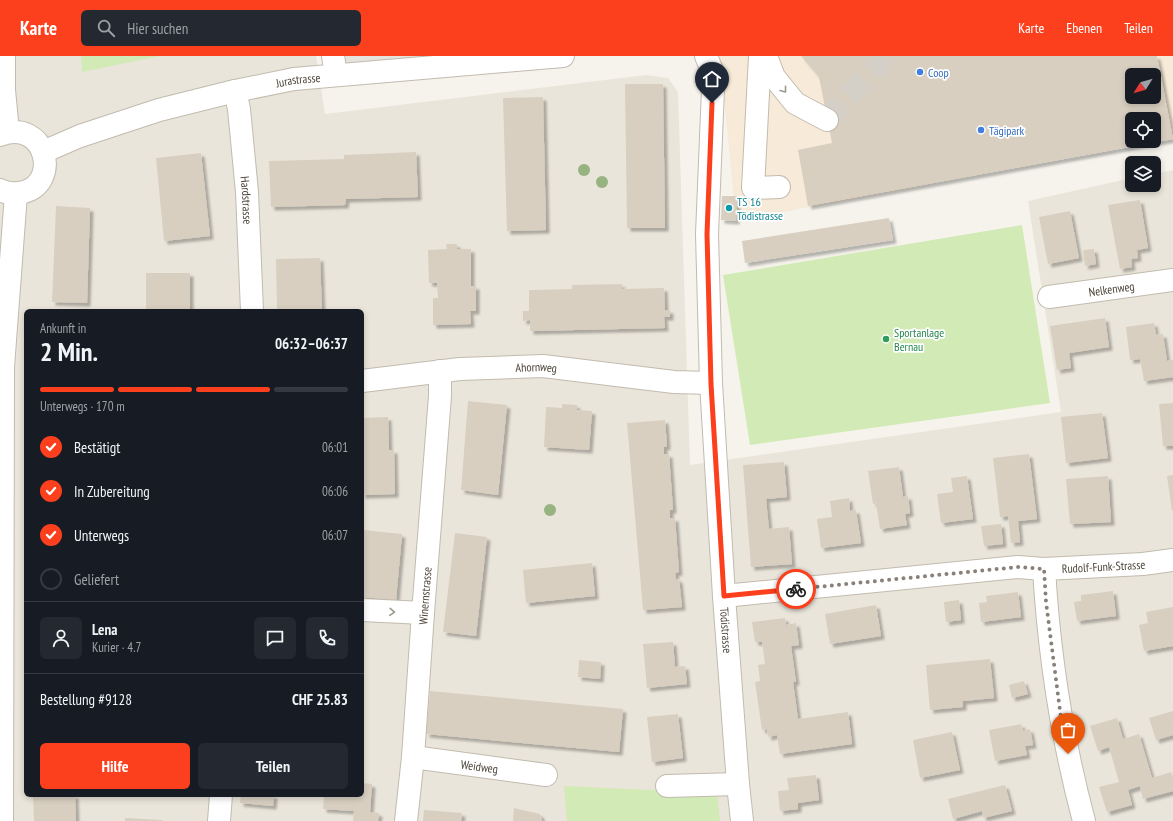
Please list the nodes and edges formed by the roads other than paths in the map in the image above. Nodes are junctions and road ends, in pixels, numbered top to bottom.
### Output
1 (4, 56) edge
2 (563, 56) edge
3 (706, 56) edge
4 (760, 56) edge
5 (766, 56) edge
6 (334, 66) edge
7 (235, 90) junction
8 (827, 120) dead end
9 (4, 134) edge
10 (44, 152) junction
11 (780, 187) dead end
12 (8, 192) edge
13 (1173, 280) edge
14 (1049, 297) dead end
15 (252, 309) edge
16 (440, 370) junction
17 (364, 381) edge
18 (711, 384) junction
19 (1173, 560) edge
20 (1044, 569) junction
21 (724, 596) junction
22 (364, 610) edge
23 (423, 613) junction
24 (413, 757) junction
25 (546, 775) dead end
26 (738, 784) junction
27 (667, 786) dead end
28 (221, 797) edge
29 (2, 821) edge
30 (219, 821) edge
31 (406, 821) edge
32 (742, 821) edge
33 (1084, 821) edge

1 - 9 street
2 - 6 street, Jurastrasse
3 - 18 street, Tödistrasse
4 - 11 street
5 -> 8 street
6 - 7 street, Jurastrasse
7 - 10 street, Jurastrasse
7 - 15 street, Hardstrasse
9 - 10 street
10 - 12 street
12 - 29 street
13 - 14 street, Nelkenweg
16 - 17 street, Ahornweg
16 - 18 street, Ahornweg
16 - 23 street, Winernstrasse
18 - 21 street, Tödistrasse
19 - 20 street, Rudolf-Funk-Strasse
20 - 21 street, Rudolf-Funk-Strasse
20 - 33 street
21 - 26 street, Tödistrasse
22 -> 23 street
23 - 24 street, Winernstrasse
24 - 25 street, Weidweg
24 - 31 street, Winernstrasse
26 - 27 street
26 - 32 street, Tödistrasse
28 - 30 street

